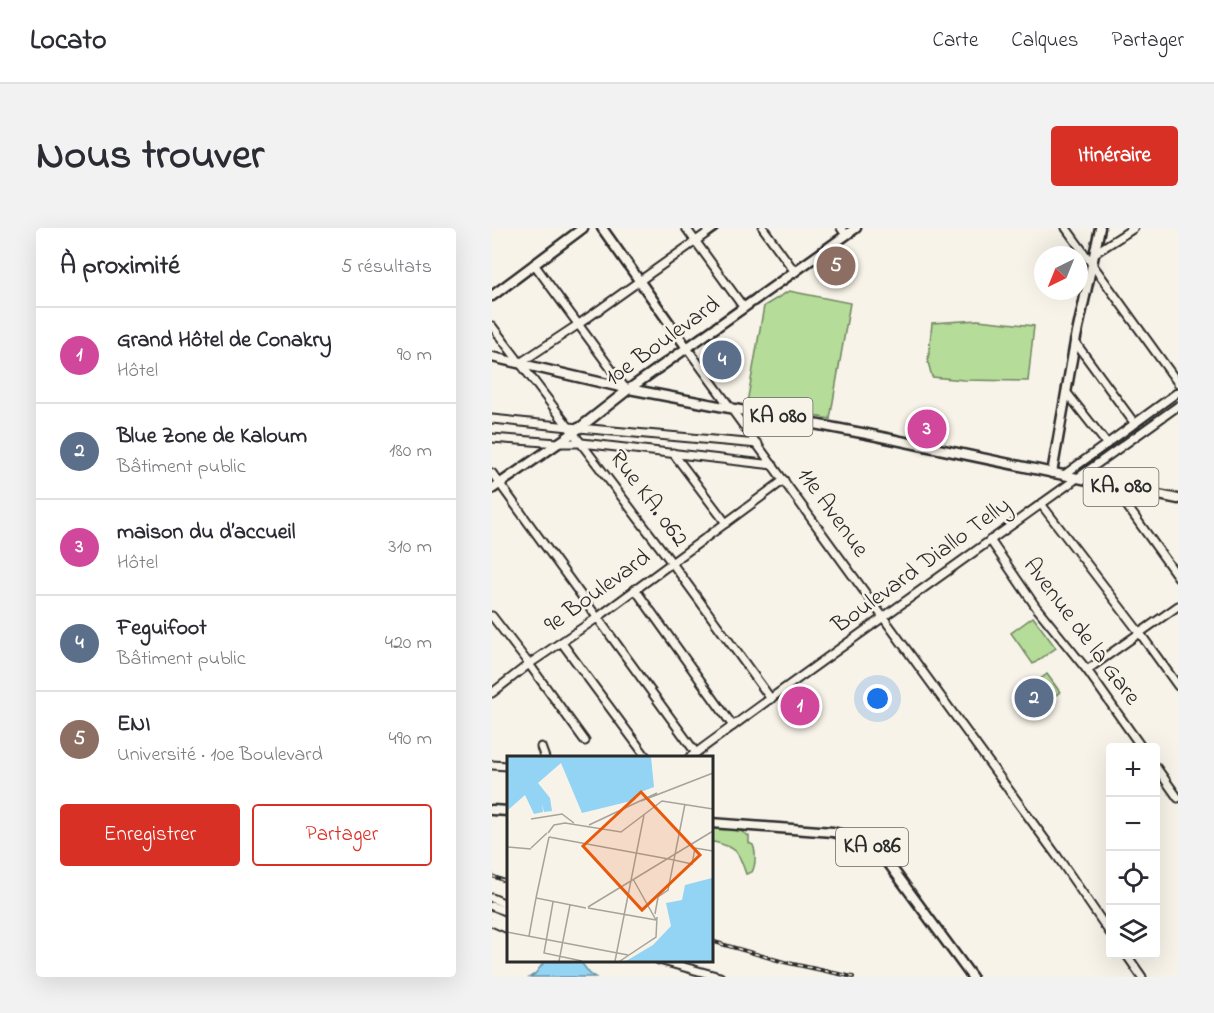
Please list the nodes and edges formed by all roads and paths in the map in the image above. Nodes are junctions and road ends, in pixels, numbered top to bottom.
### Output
1 (583, 228) edge
2 (602, 228) edge
3 (686, 228) edge
4 (714, 228) edge
5 (764, 228) edge
6 (856, 228) edge
7 (1066, 228) edge
8 (1100, 228) edge
9 (1134, 228) edge
10 (844, 232) edge
11 (695, 241) junction
12 (1095, 254) junction
13 (534, 264) junction
14 (1092, 264) junction
15 (795, 272) junction
16 (640, 281) junction
17 (492, 296) edge
18 (744, 308) junction
19 (579, 324) junction
20 (492, 326) edge
21 (1076, 342) junction
22 (687, 348) junction
23 (492, 357) edge
24 (520, 363) junction
25 (1178, 383) edge
26 (627, 389) junction
27 (1178, 392) edge
28 (1067, 393) junction
29 (1178, 406) edge
30 (732, 408) junction
31 (492, 419) edge
32 (1135, 424) junction
33 (574, 429) junction
34 (492, 438) edge
35 (558, 443) junction
36 (582, 443) junction
37 (758, 444) junction
38 (1107, 444) junction
39 (672, 453) junction
40 (773, 465) junction
41 (1052, 472) junction
42 (492, 473) edge
43 (1064, 475) junction
44 (1077, 478) junction
45 (784, 480) junction
46 (1112, 485) junction
47 (496, 486) edge
48 (1178, 499) edge
49 (1041, 504) junction
50 (726, 523) junction
51 (990, 540) junction
52 (672, 563) junction
53 (1178, 578) edge
54 (634, 590) junction
55 (1178, 606) edge
56 (492, 616) edge
57 (884, 617) junction
58 (597, 618) junction
59 (1139, 632) junction
60 (562, 643) junction
61 (529, 664) junction
62 (1087, 670) junction
63 (1178, 686) edge
64 (492, 693) edge
65 (771, 699) junction
66 (733, 726) junction
67 (585, 741) dead end
68 (1139, 743) edge
69 (541, 747) dead end
70 (696, 753) junction
71 (544, 756) edge
72 (646, 756) edge
73 (692, 756) edge
74 (492, 765) edge
75 (507, 766) edge
76 (1160, 774) edge
77 (1178, 798) edge
78 (492, 810) edge
79 (507, 811) edge
80 (712, 823) edge
81 (492, 898) edge
82 (507, 905) edge
83 (492, 906) edge
84 (507, 912) edge
85 (492, 915) edge
86 (492, 922) edge
87 (507, 922) edge
88 (1106, 927) edge
89 (507, 929) edge
90 (1129, 959) edge
91 (666, 962) edge
92 (720, 977) edge
93 (972, 977) edge
94 (1142, 977) edge

1 - 13 main road
2 - 16 main road, 11e Avenue
3 - 11 street
4 - 11 street
5 - 15 street
6 - 10 main road, 10e Boulevard
7 - 14 street
8 - 12 main road
9 - 12 street
10 - 15 main road, 10e Boulevard
11 - 16 street
11 - 18 street
12 - 14 main road
13 - 17 main road
13 - 19 street
14 - 21 main road
14 - 25 street
15 - 18 main road, 10e Boulevard
16 - 19 street
16 - 22 main road, 11e Avenue
18 - 22 main road, 10e Boulevard
19 - 24 street
19 - 26 street
20 - 24 street, Rue KA. 062
21 - 28 main road
21 - 32 street
22 - 26 main road, 10e Boulevard
22 - 30 street, 11e Avenue
23 - 24 main road, KA 080
24 - 26 main road, KA 080
24 - 33 street, Rue KA. 062
26 - 30 main road, KA 080
26 - 33 main road, 10e Boulevard
27 - 32 street
28 - 38 street
28 - 41 main road
29 - 44 street, Boulevard Diallo Telly
30 - 37 street, 11e Avenue
30 - 41 main road, KA 080
31 - 33 street
32 - 38 street
33 - 35 main road, 10e Boulevard
33 - 36 street, Rue KA. 062
33 - 37 street
34 - 35 street
35 - 36 street
35 - 47 main road, 10e Boulevard
36 - 39 street
36 - 52 street, Rue KA. 062
37 - 40 street, 11e Avenue
38 - 43 street
39 - 40 street
39 - 50 street
40 - 45 street, 11e Avenue
41 - 43 main road, KA 080
42 - 47 street
43 - 44 main road, KA. 080
44 - 46 main road, KA. 080
44 - 49 street, Boulevard Diallo Telly
45 - 50 street, 9e Boulevard
45 - 57 street, 11e Avenue
46 - 48 main road, KA. 080
46 - 53 street
47 - 58 street
49 - 51 street, Boulevard Diallo Telly
49 - 59 street
50 - 52 street, 9e Boulevard
51 - 57 street, Boulevard Diallo Telly
51 - 62 street, Avenue de la Gare
52 - 54 street, 9e Boulevard
52 - 65 street, Rue KA. 062
54 - 58 street, 9e Boulevard
54 - 66 street
55 - 59 street
56 - 61 street
57 - 65 street, Boulevard Diallo Telly
57 - 88 street, 11e Avenue
58 - 60 street, 9e Boulevard
58 - 70 street
59 - 62 street
59 - 63 street
60 - 61 street, 9e Boulevard
60 - 72 street
61 - 64 street, 9e Boulevard
61 - 67 street
62 - 68 street, Avenue de la Gare
65 - 66 street, Boulevard Diallo Telly
66 - 70 street, Boulevard Diallo Telly
69 - 71 street
70 - 73 street, Boulevard Diallo Telly
74 - 75 street
76 - 77 street
78 - 79 main road
80 - 93 main road, KA 086
81 - 82 street
83 - 84 street
85 - 87 street
86 - 89 street
90 - 94 street
91 - 92 street

